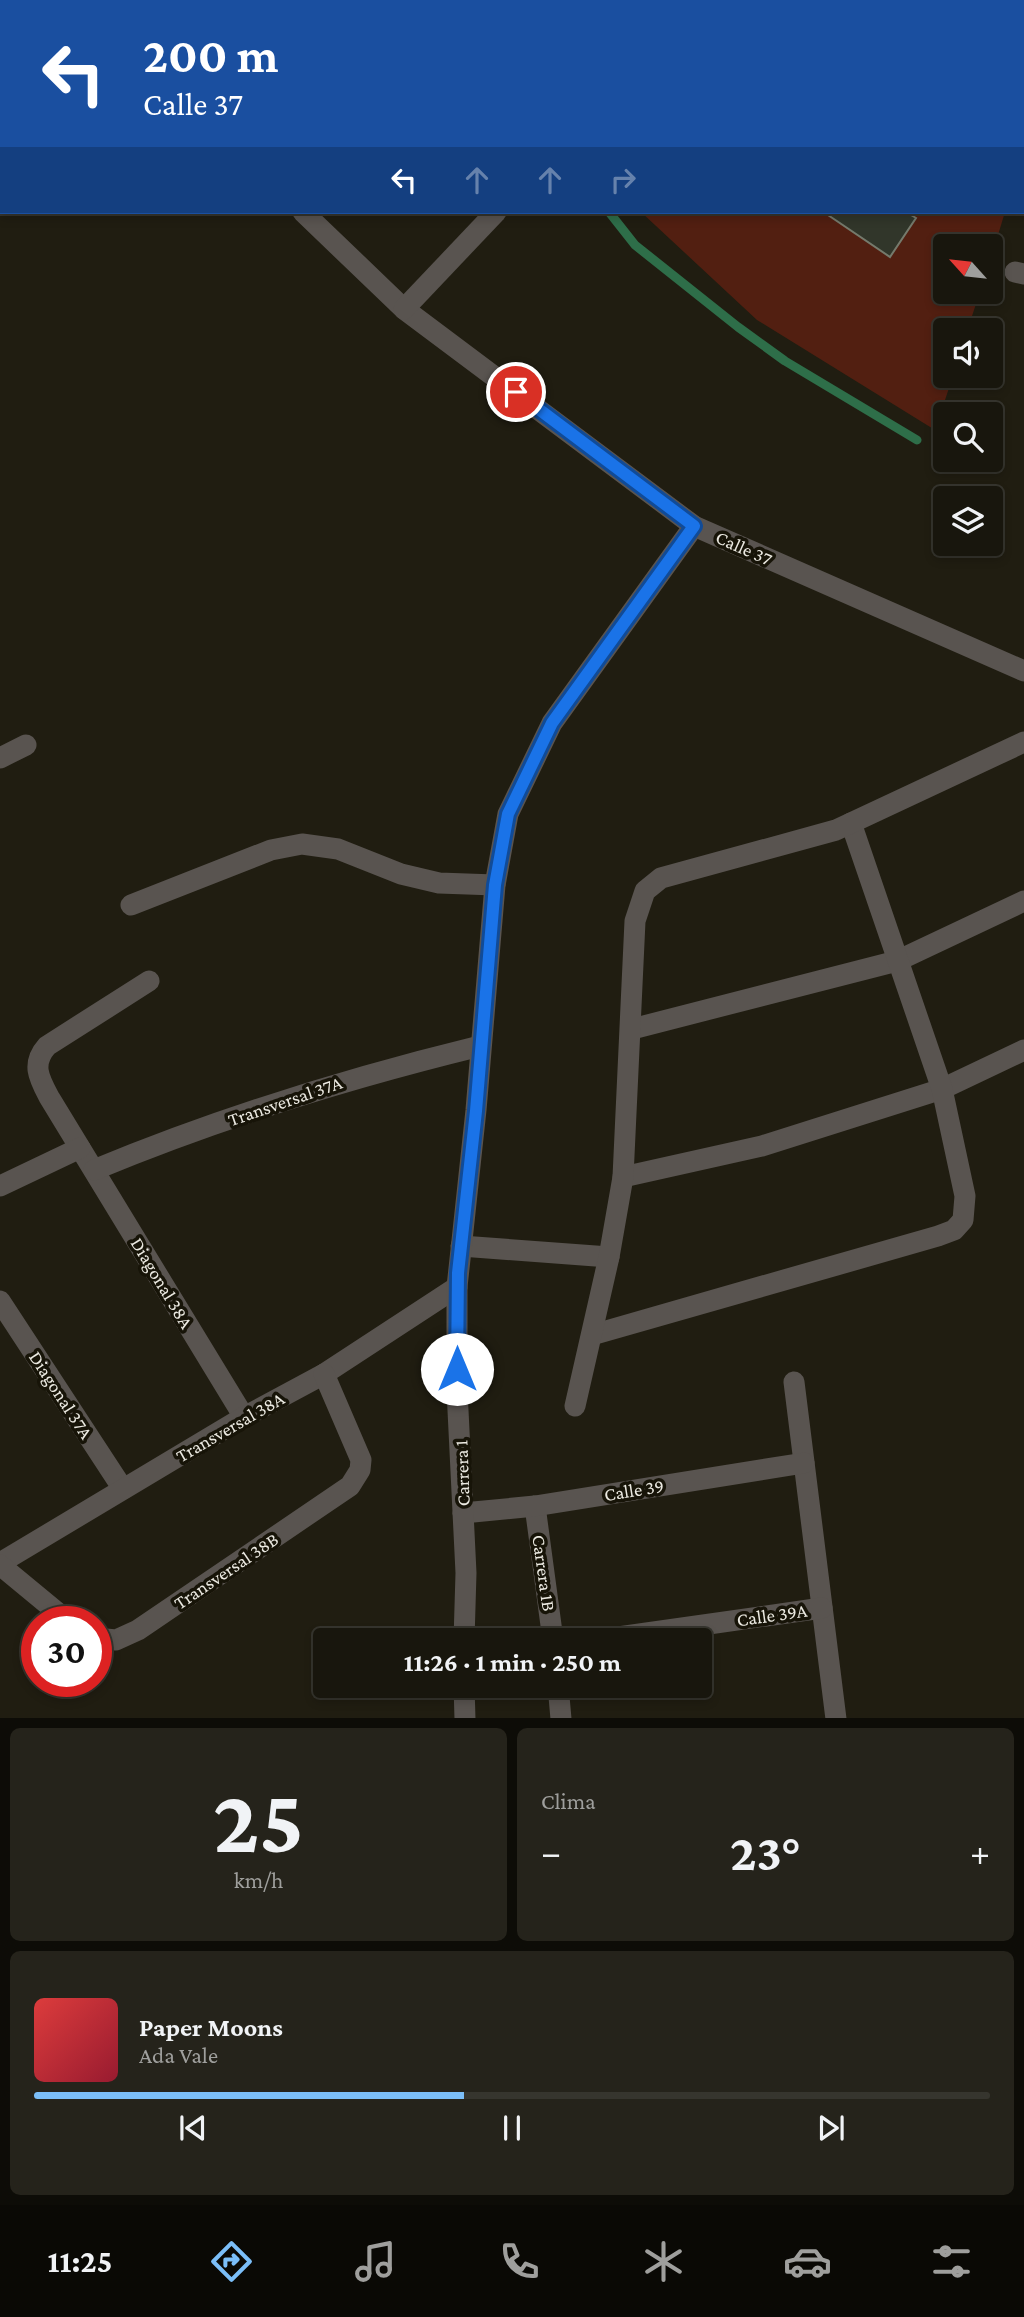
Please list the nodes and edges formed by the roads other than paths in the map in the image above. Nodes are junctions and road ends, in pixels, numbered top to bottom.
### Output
1 (494, 214) edge
2 (312, 215) edge
3 (404, 309) junction
4 (694, 526) junction
5 (1024, 670) edge
6 (1024, 742) edge
7 (26, 745) dead end
8 (0, 758) edge
9 (851, 823) junction
10 (495, 885) junction
11 (1024, 901) edge
12 (131, 905) dead end
13 (897, 961) junction
14 (149, 981) dead end
15 (632, 1029) junction
16 (480, 1046) junction
17 (1024, 1050) edge
18 (942, 1089) junction
19 (80, 1148) junction
20 (94, 1170) junction
21 (623, 1177) junction
22 (0, 1186) edge
23 (461, 1246) junction
24 (609, 1257) junction
25 (457, 1287) junction
26 (0, 1301) edge
27 (592, 1335) junction
28 (324, 1374) junction
29 (794, 1382) dead end
30 (575, 1406) dead end
31 (244, 1417) junction
32 (804, 1462) junction
33 (122, 1489) junction
34 (535, 1506) junction
35 (463, 1513) junction
36 (0, 1564) edge
37 (50, 1606) edge
38 (822, 1608) junction
39 (464, 1628) edge
40 (551, 1628) edge
41 (681, 1628) edge
42 (112, 1640) edge
43 (464, 1698) edge
44 (559, 1698) edge
45 (465, 1718) edge
46 (561, 1718) edge
47 (836, 1718) edge

1 - 3 street
2 - 3 street, Calle 37
3 - 4 street, Calle 37
4 - 5 street, Calle 37
4 - 10 street, Carrera 1
6 - 9 street
7 - 8 street
9 - 13 street
9 - 15 street
10 - 12 street
10 - 16 street, Carrera 1
11 - 13 street
13 - 15 street
13 - 18 street
14 - 19 street, Diagonal 38A
15 - 21 street
16 - 20 street, Transversal 37A
16 - 23 street, Carrera 1
17 - 18 street
18 - 21 street
18 - 27 street
19 - 20 street, Diagonal 38A
19 - 22 street
20 - 31 street, Diagonal 38A
21 - 24 street
23 - 24 street
23 - 25 street, Carrera 1
24 - 27 street
25 - 28 street, Transversal 38A
25 - 35 street, Carrera 1
26 - 33 street, Diagonal 37A
27 - 30 street
28 - 31 street, Transversal 38A
28 - 42 street, Transversal 38B
29 - 32 street
31 - 33 street, Transversal 38A
32 - 34 street, Calle 39
32 - 38 street
33 - 36 street, Transversal 38A
34 - 35 street, Calle 39
34 - 40 street, Carrera 1B
35 - 39 street, Carrera 1
36 - 37 street
38 - 41 street, Calle 39A
38 - 47 street
43 - 45 street
44 - 46 street

